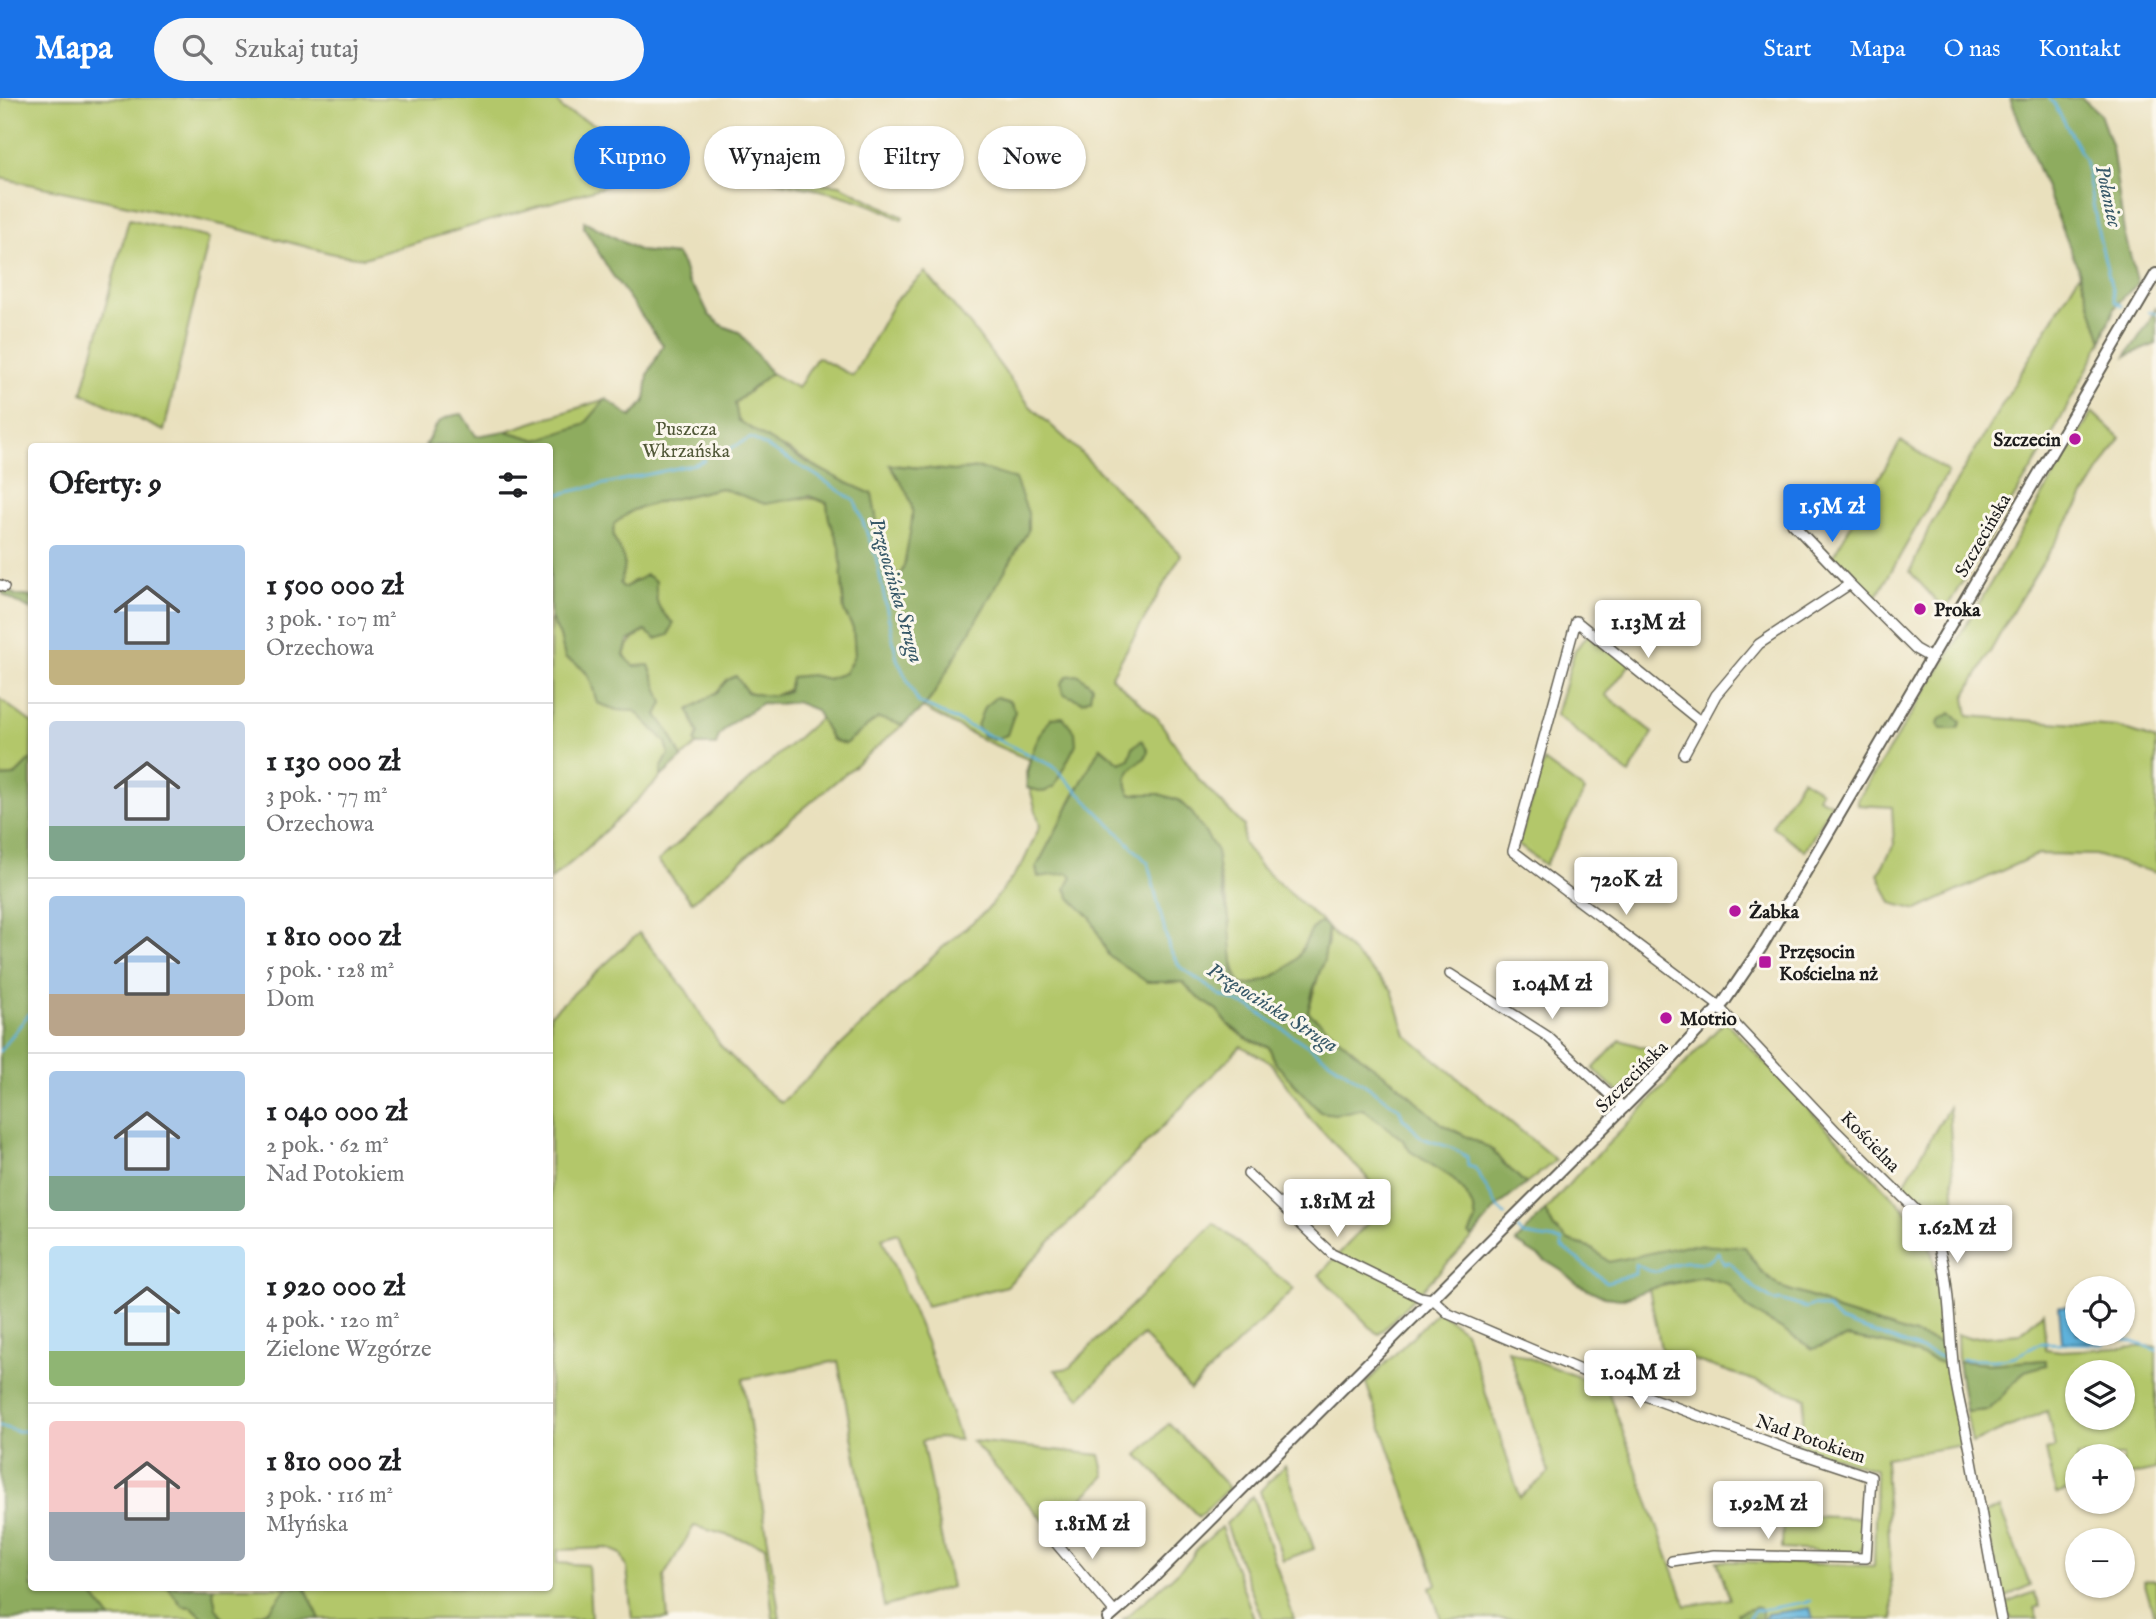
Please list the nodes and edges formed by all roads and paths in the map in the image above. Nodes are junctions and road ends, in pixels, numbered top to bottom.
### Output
1 (2156, 274) edge
2 (1792, 523) dead end
3 (1850, 584) junction
4 (1931, 657) junction
5 (1701, 722) junction
6 (1684, 754) dead end
7 (1450, 974) dead end
8 (1719, 1007) junction
9 (1624, 1108) junction
10 (1248, 1174) dead end
11 (1433, 1299) junction
12 (1044, 1529) dead end
13 (1672, 1561) dead end
14 (1112, 1616) edge
15 (2001, 1619) edge

1 - 4 street, Szczecińska
2 - 3 street
3 - 4 street
3 - 5 street
4 - 8 street, Szczecińska
5 - 6 street
5 - 8 street, Kościelna
7 - 9 street
8 - 9 street, Szczecińska
8 - 15 street, Kościelna
9 - 11 street, Szczecińska
10 - 11 street, Nad Potokiem
11 - 13 street, Nad Potokiem
11 - 14 street, Szczecińska
12 - 14 street

